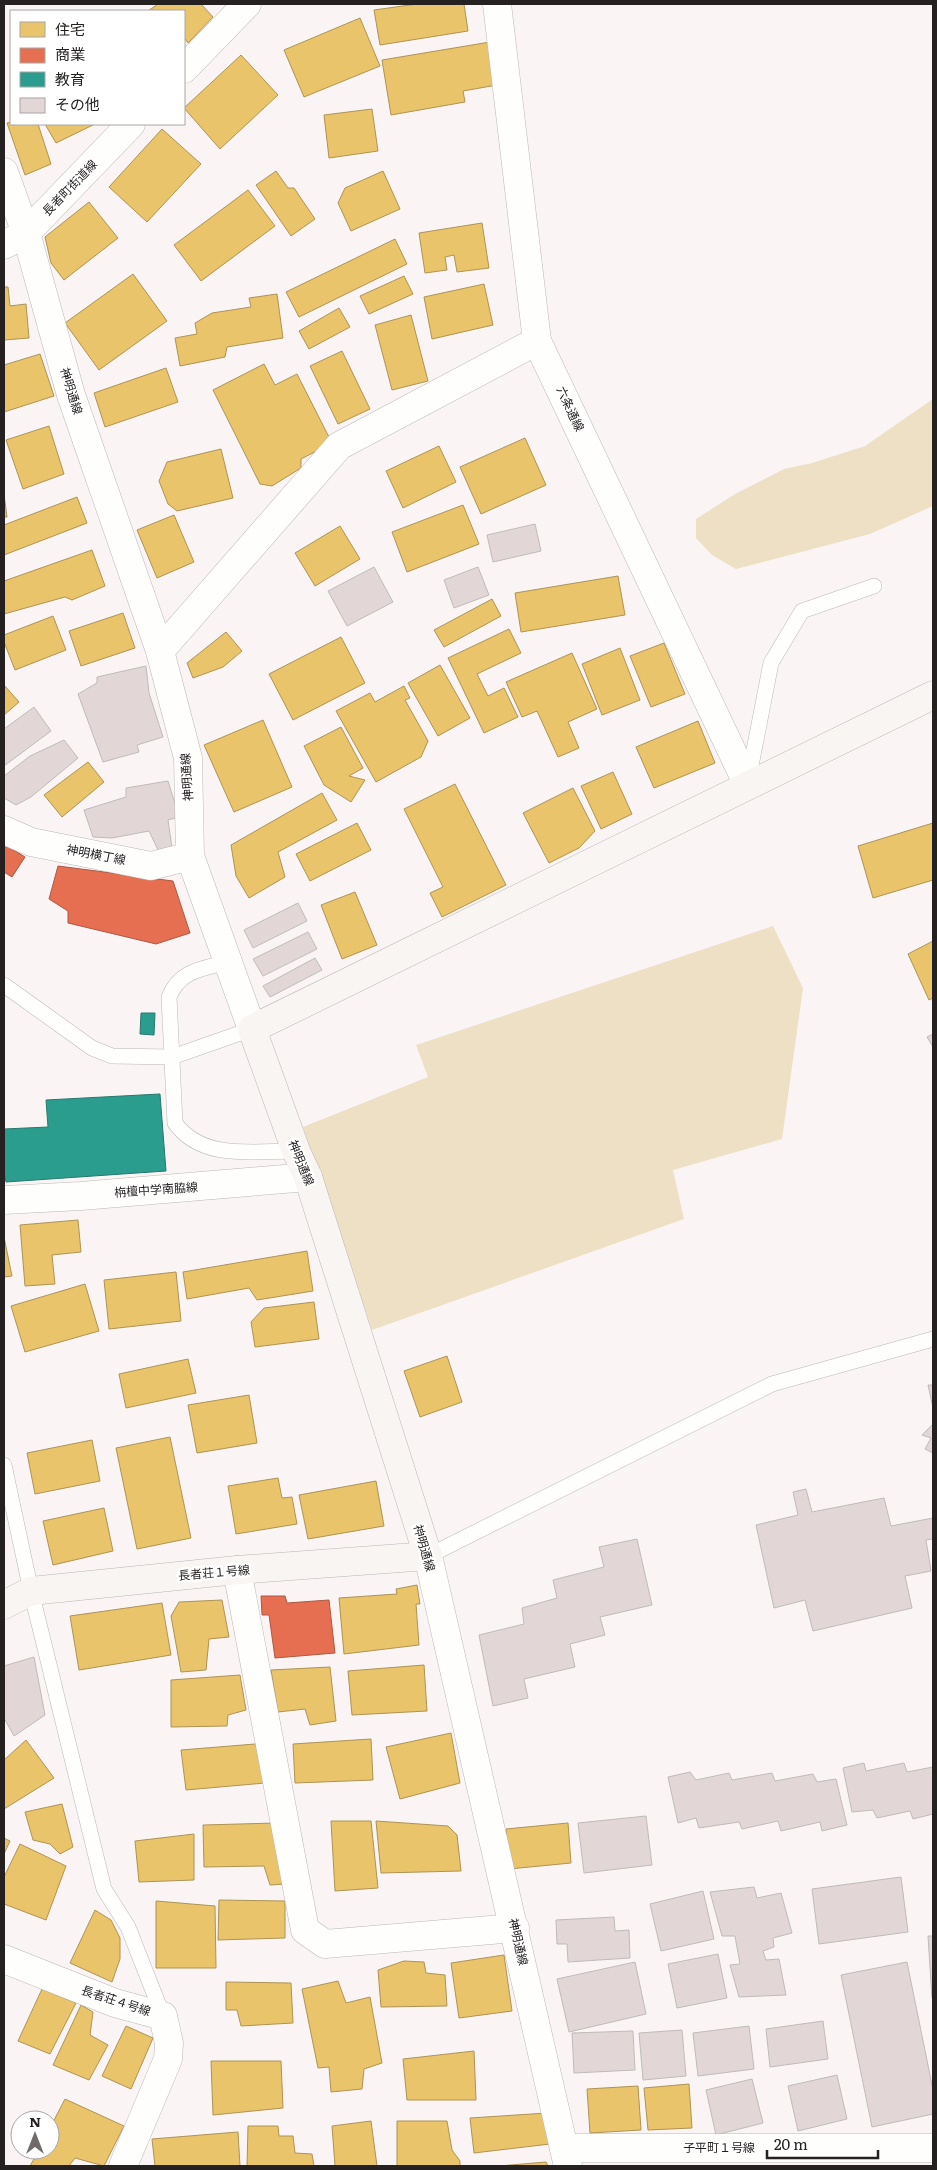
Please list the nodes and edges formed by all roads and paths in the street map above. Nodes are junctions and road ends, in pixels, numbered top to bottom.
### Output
1 (247, 4) edge
2 (497, 4) edge
3 (185, 68) edge
4 (130, 125) edge
5 (4, 172) edge
6 (15, 239) edge
7 (537, 341) junction
8 (874, 586) dead end
9 (160, 651) junction
10 (933, 695) edge
11 (748, 785) junction
12 (4, 830) edge
13 (190, 856) junction
14 (227, 962) junction
15 (4, 985) edge
16 (252, 1029) junction
17 (172, 1058) junction
18 (296, 1151) junction
19 (308, 1177) junction
20 (4, 1200) edge
21 (933, 1339) edge
22 (4, 1465) edge
23 (428, 1556) junction
24 (237, 1570) junction
25 (31, 1591) junction
26 (4, 1605) edge
27 (515, 1928) junction
28 (4, 1960) edge
29 (163, 2016) junction
30 (933, 2148) edge
31 (566, 2157) edge
32 (123, 2166) edge

1 - 3 street
2 - 7 street, 六条通線
4 - 6 street, 長者町街道線
5 - 6 street, 神明通線
6 - 9 street, 神明通線
7 - 9 street
7 - 11 street, 六条通線
8 - 11 lane
9 - 13 street, 神明通線
10 - 11 street
11 - 16 street
12 - 13 street, 神明横丁線
13 - 14 street, 神明通線
14 - 16 street, 神明通線
14 - 17 lane
15 - 17 lane
16 - 17 lane
16 - 18 street, 神明通線
17 - 18 lane
18 - 19 street, 神明通線
19 - 20 street, 栴檀中学南脇線
19 - 23 street, 神明通線
21 - 23 lane
22 - 25 lane
23 - 24 street, 長者荘１号線
23 - 27 street, 神明通線
24 - 25 street, 長者荘１号線
24 - 27 street
25 - 26 street, 長者荘１号線
25 - 29 lane
27 - 31 street, 神明通線
28 - 29 street, 長者荘４号線
29 - 32 street, 長者荘４号線
30 - 31 street, 子平町１号線

